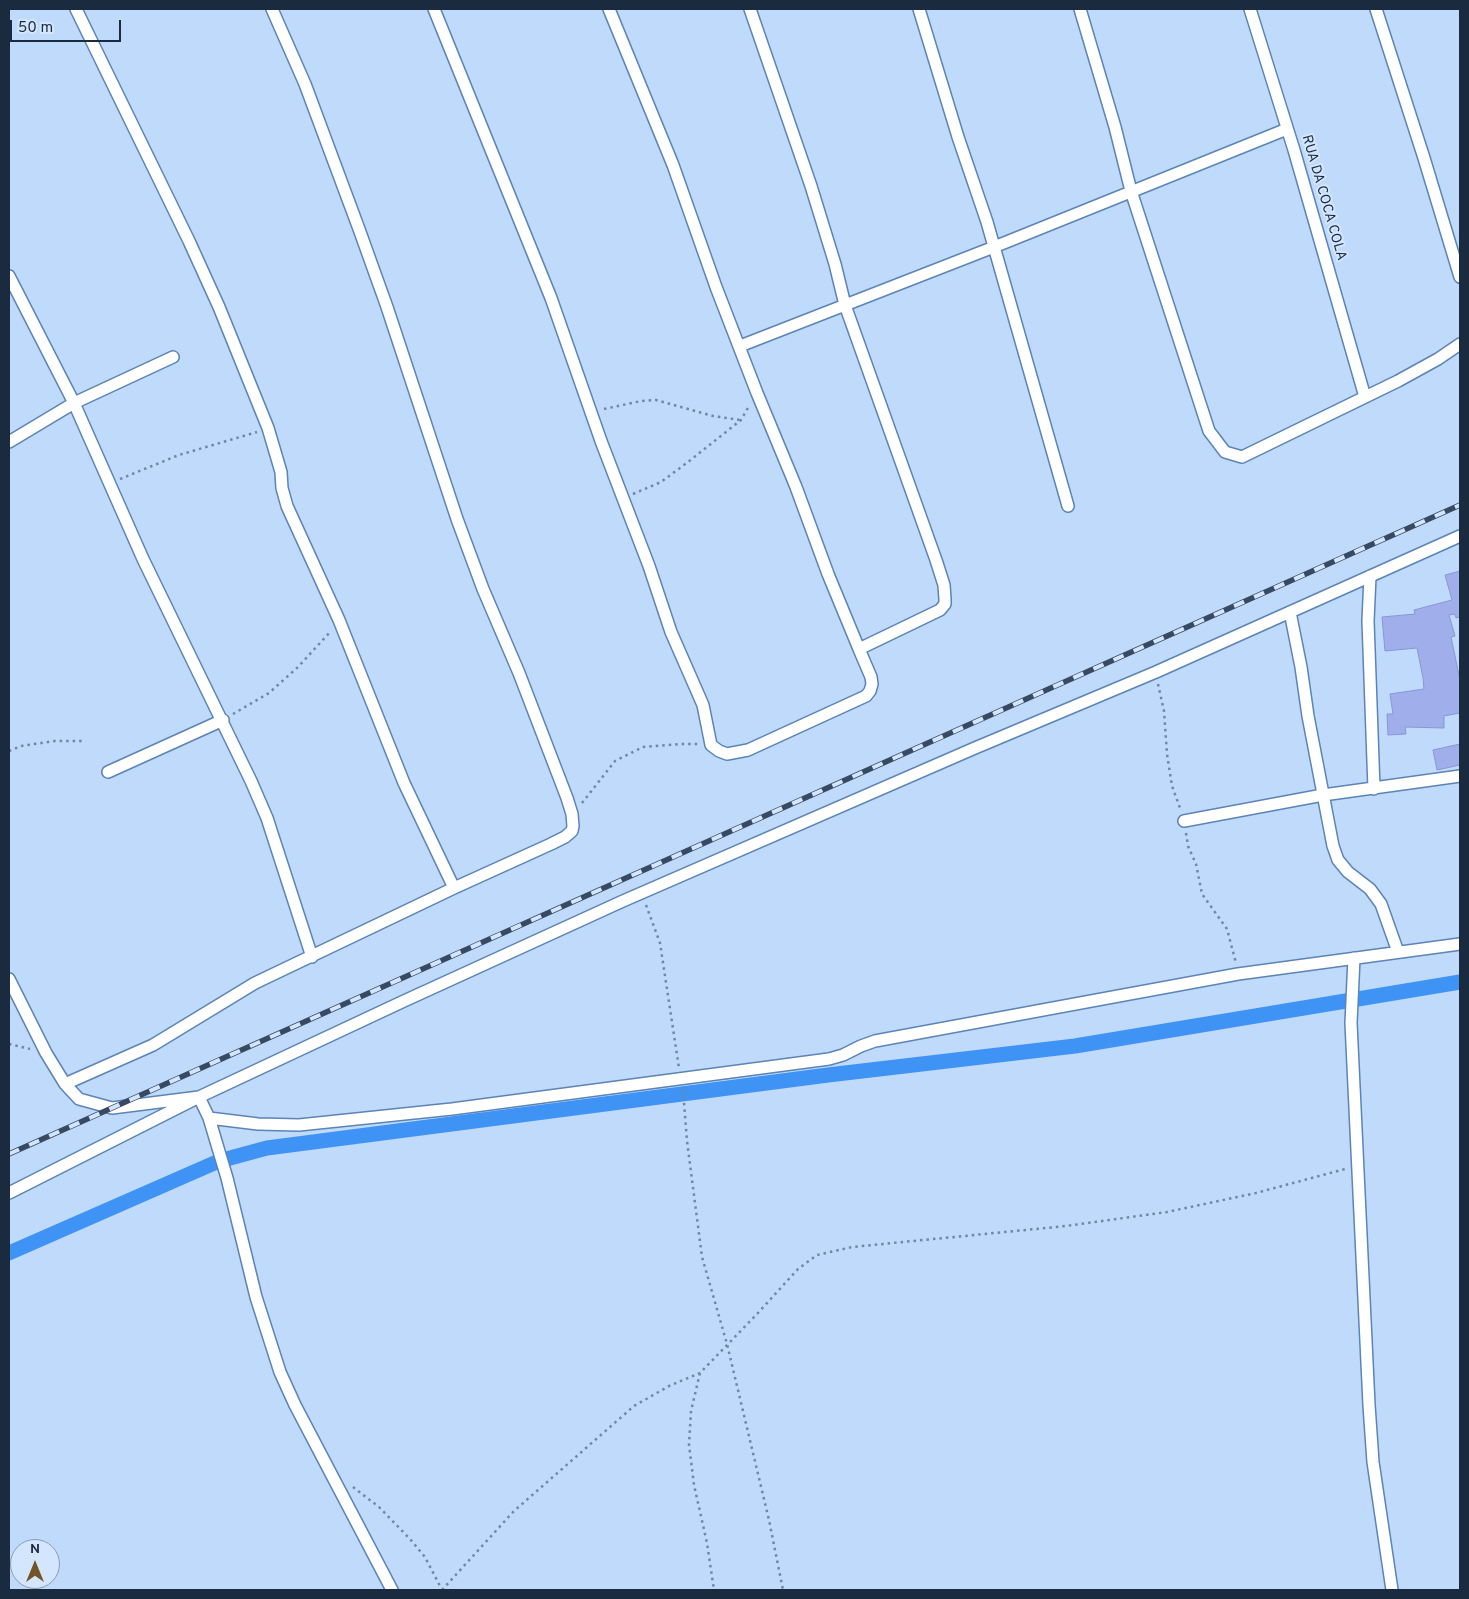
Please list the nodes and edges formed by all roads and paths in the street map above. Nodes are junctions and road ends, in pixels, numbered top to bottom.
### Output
1 (76, 9) edge
2 (272, 9) edge
3 (434, 9) edge
4 (609, 9) edge
5 (750, 9) edge
6 (919, 9) edge
7 (1080, 9) edge
8 (1250, 9) edge
9 (1376, 9) edge
10 (1287, 129) junction
11 (1131, 191) junction
12 (994, 247) junction
13 (9, 276) edge
14 (1460, 277) edge
15 (845, 305) junction
16 (1460, 344) edge
17 (740, 346) junction
18 (173, 357) dead end
19 (757, 393) junction
20 (1365, 397) junction
21 (74, 403) junction
22 (593, 417) junction
23 (741, 420) junction
24 (268, 428) junction
25 (9, 442) edge
26 (109, 483) junction
27 (623, 498) junction
28 (1068, 506) dead end
29 (1460, 536) edge
30 (1370, 576) junction
31 (1290, 612) junction
32 (339, 620) junction
33 (858, 649) junction
34 (223, 720) junction
35 (82, 741) dead end
36 (711, 745) junction
37 (9, 752) edge
38 (108, 772) dead end
39 (1460, 776) edge
40 (1374, 789) junction
41 (1323, 795) junction
42 (572, 816) junction
43 (1184, 821) dead end
44 (454, 888) junction
45 (642, 893) junction
46 (1460, 944) edge
47 (1398, 952) junction
48 (312, 956) junction
49 (1354, 958) junction
50 (9, 979) edge
51 (9, 1044) edge
52 (46, 1053) junction
53 (682, 1080) junction
54 (65, 1084) junction
55 (199, 1097) junction
56 (210, 1118) junction
57 (1356, 1166) junction
58 (9, 1193) edge
59 (727, 1344) junction
60 (700, 1373) junction
61 (350, 1484) dead end
62 (392, 1590) edge
63 (442, 1590) edge
64 (714, 1590) edge
65 (783, 1590) edge
66 (1392, 1590) edge

1 - 24 street
2 - 42 street
3 - 22 street
4 - 17 street
5 - 15 street
6 - 12 street
7 - 11 street
8 - 10 street, RUA DA COCA COLA
9 - 14 street
10 - 11 street
10 - 20 street, RUA DA COCA COLA
11 - 12 street
11 - 20 street
12 - 15 street
12 - 28 street
13 - 21 street
15 - 17 street
15 - 33 street
16 - 20 street
17 - 19 street
18 - 21 street
19 - 23 path
19 - 33 street
21 - 25 street
21 - 26 street
22 - 23 path
22 - 27 street
23 - 27 path
24 - 26 path
24 - 32 street
26 - 34 street
27 - 36 street
29 - 30 street
30 - 31 street
30 - 40 street
31 - 41 street
31 - 45 street
32 - 34 path
32 - 44 street
33 - 36 street
34 - 38 street
34 - 48 street
35 - 37 path
36 - 42 path
39 - 40 street
40 - 41 street
41 - 43 street
41 - 47 street
42 - 44 street
44 - 48 street
45 - 53 path
45 - 55 street
46 - 47 street
47 - 49 street
48 - 54 street
49 - 53 street
49 - 57 street
50 - 52 street
51 - 52 path
52 - 54 street
53 - 56 street
53 - 59 path
54 - 55 street
55 - 56 street
55 - 58 street
56 - 62 street
57 - 59 path
57 - 66 street
59 - 60 path
59 - 65 path
60 - 63 path
60 - 64 path
61 - 63 path

